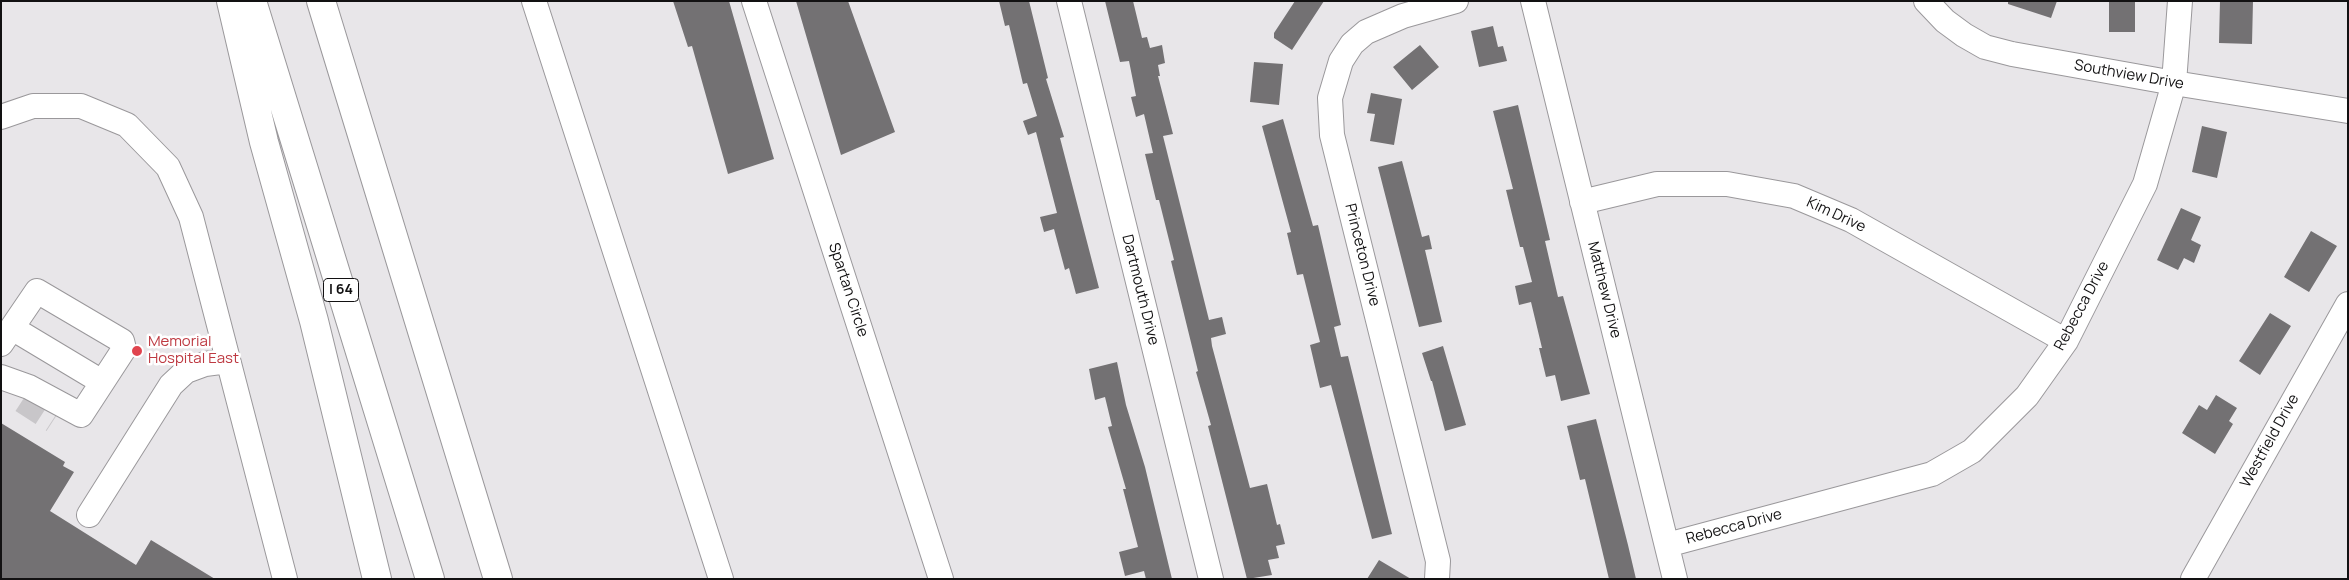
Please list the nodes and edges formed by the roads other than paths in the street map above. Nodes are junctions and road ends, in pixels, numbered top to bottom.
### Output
1 (231, 1) edge
2 (252, 1) edge
3 (321, 1) edge
4 (534, 1) edge
5 (754, 1) edge
6 (1069, 1) edge
7 (1456, 1) edge
8 (1533, 1) edge
9 (1926, 1) edge
10 (2180, 1) edge
11 (2174, 84) junction
12 (2348, 111) edge
13 (1, 117) edge
14 (1582, 202) junction
15 (2348, 304) edge
16 (6, 336) edge
17 (2066, 341) junction
18 (228, 361) junction
19 (2, 378) edge
20 (102, 382) junction
21 (22, 401) tunnel mouth
22 (81, 415) junction
23 (53, 421) tunnel mouth
24 (89, 515) dead end
25 (1667, 545) junction
26 (285, 579) edge
27 (377, 579) edge
28 (430, 579) edge
29 (498, 579) edge
30 (721, 579) edge
31 (941, 579) edge
32 (1211, 579) edge
33 (1438, 579) edge
34 (1675, 579) edge
35 (2193, 579) edge

1 - 27 highway
2 - 28 highway, I 64
3 - 29 highway
4 - 30 street
5 - 31 street, Spartan Circle
6 - 32 street, Dartmouth Drive
7 - 33 street, Princeton Drive
8 - 14 street, Matthew Drive
9 - 11 street, Southview Drive
10 - 11 street, Rebecca Drive
11 - 12 street, Southview Drive
11 - 17 street, Rebecca Drive
13 - 18 street
14 - 17 street, Kim Drive
14 - 25 street, Matthew Drive
15 - 35 street, Westfield Drive
16 - 20 street
16 - 20 street
17 - 25 street, Rebecca Drive
18 - 24 street
18 - 26 street
19 - 21 street
19 - 22 street
20 - 22 street
22 - 23 street
25 - 34 street, Matthew Drive

